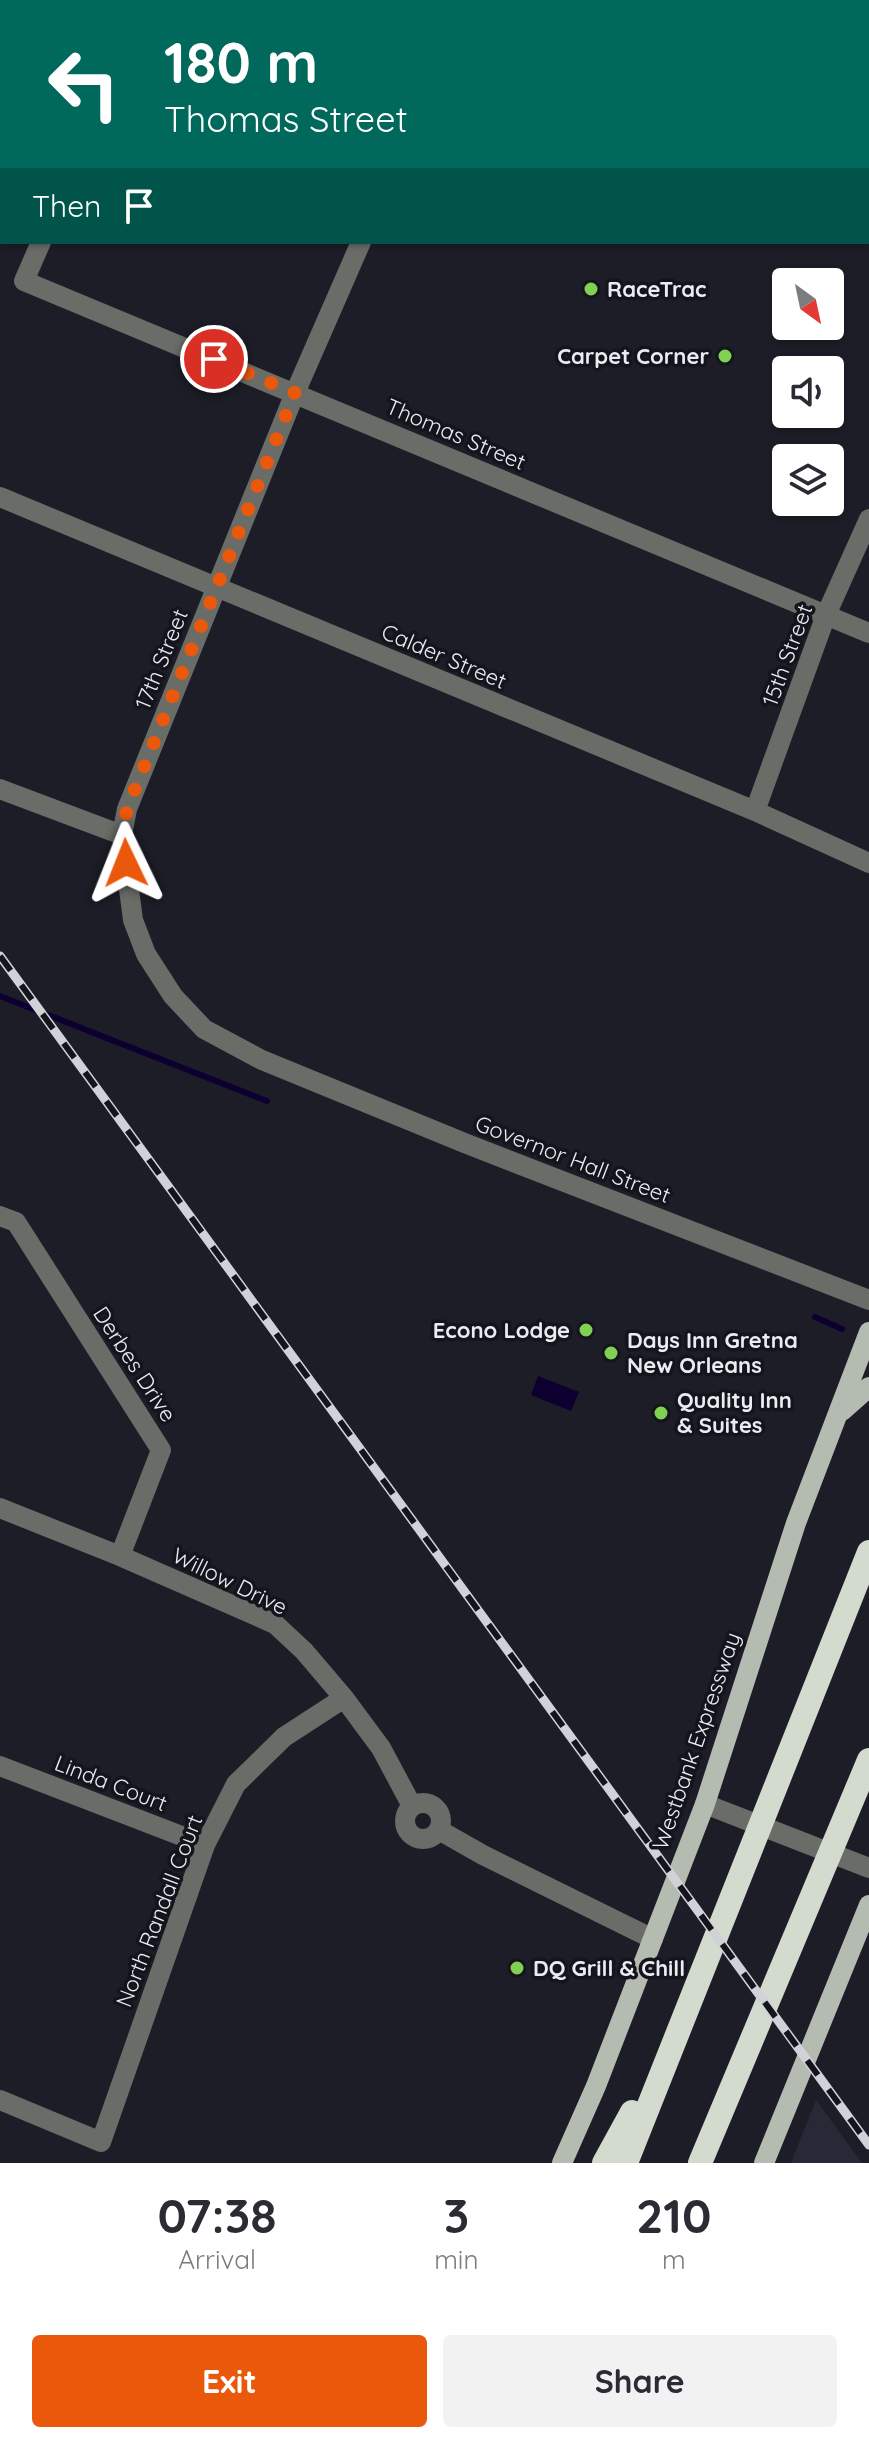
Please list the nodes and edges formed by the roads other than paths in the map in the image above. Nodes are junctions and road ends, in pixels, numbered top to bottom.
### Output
1 (40, 244) edge
2 (360, 244) edge
3 (295, 393) junction
4 (0, 497) edge
5 (869, 519) edge
6 (215, 587) junction
7 (826, 615) junction
8 (869, 633) edge
9 (0, 789) edge
10 (755, 811) junction
11 (122, 835) junction
12 (869, 863) edge
13 (262, 1060) joint
14 (0, 1216) edge
15 (869, 1300) edge
16 (869, 1332) edge
17 (869, 1387) edge
18 (838, 1414) junction
19 (0, 1508) edge
20 (869, 1552) edge
21 (120, 1556) junction
22 (344, 1698) junction
23 (869, 1760) edge
24 (0, 1766) edge
25 (705, 1804) junction
26 (205, 1845) junction
27 (869, 1868) edge
28 (869, 1905) edge
29 (653, 1939) junction
30 (684, 2015) junction
31 (0, 2100) edge
32 (562, 2163) edge
33 (604, 2163) edge
34 (626, 2163) edge
35 (700, 2163) edge
36 (764, 2163) edge

1 - 3 street, Thomas Street
2 - 3 street, 17th Street
3 - 6 street, 17th Street
3 - 7 street, Thomas Street
4 - 6 street, Calder Street
5 - 7 street, 15th Street
6 - 10 street, Calder Street
6 - 11 street, 17th Street
7 - 8 street, Thomas Street
7 - 10 street, 15th Street
9 - 11 street
10 - 12 street, Calder Street
11 - 13 street, 17th Street
13 - 15 street, Governor Hall Street
14 - 21 street, Derbes Drive
16 - 18 main road, Westbank Expressway
17 - 18 main road
18 - 25 main road, Westbank Expressway
19 - 21 street, Willow Drive
20 - 30 highway
21 - 22 street, Willow Drive
22 - 26 street, North Randall Court
22 - 29 street, Willow Drive
23 - 35 highway
24 - 26 street, Linda Court
25 - 27 street
25 - 29 main road, Westbank Expressway
26 - 31 street, North Randall Court
28 - 36 main road
29 - 32 main road, Westbank Expressway
30 - 33 highway
30 - 34 highway

